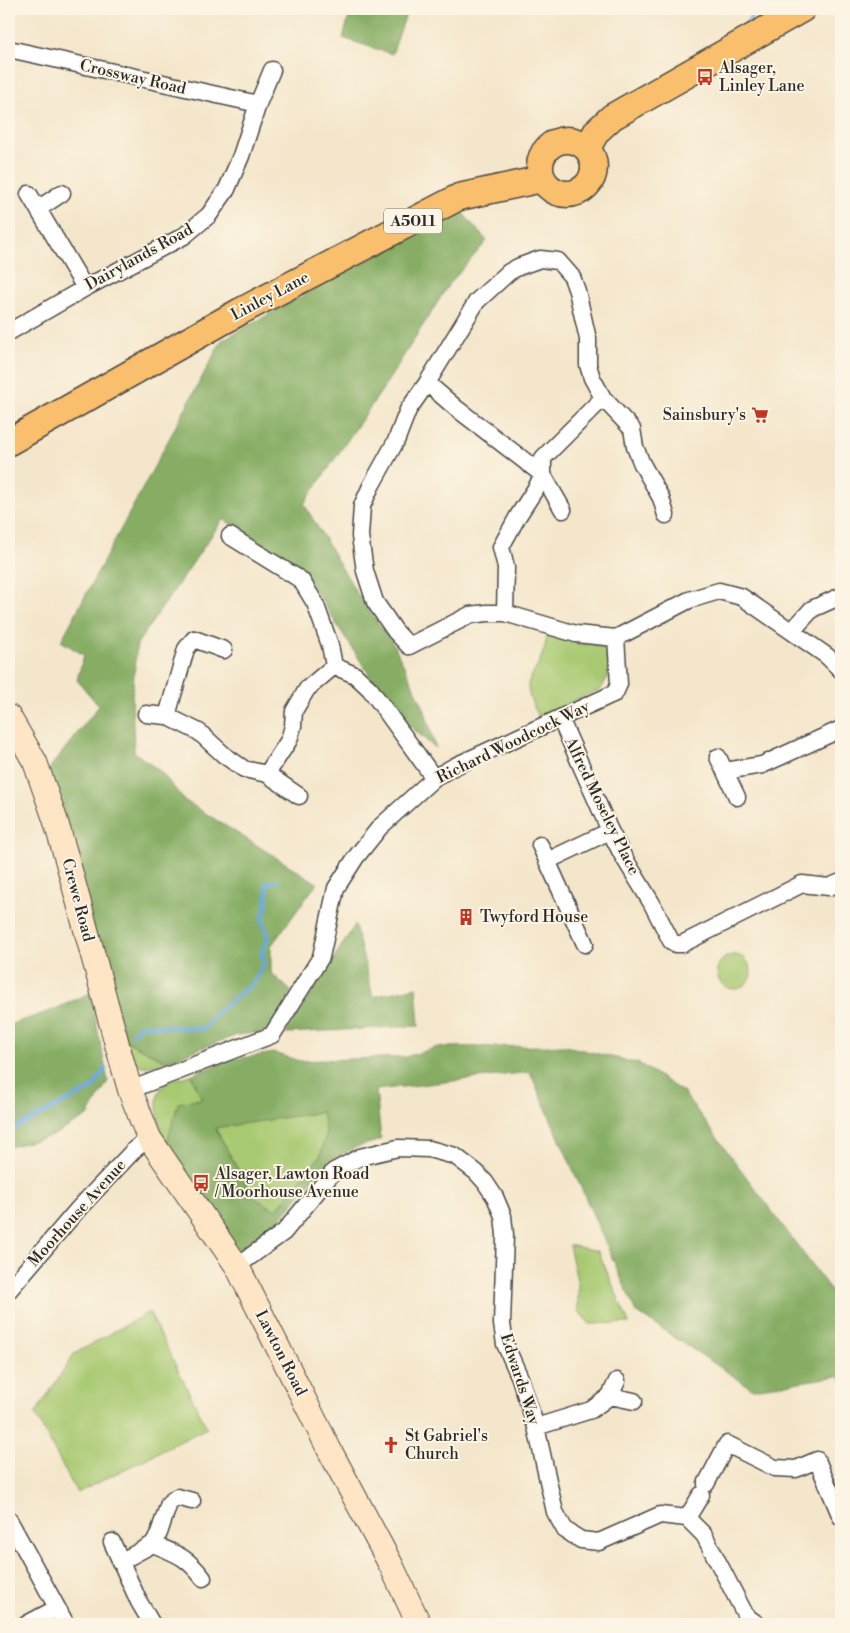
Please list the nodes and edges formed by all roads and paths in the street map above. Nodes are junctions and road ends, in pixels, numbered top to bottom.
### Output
1 (802, 9) edge
2 (9, 49) edge
3 (272, 70) dead end
4 (258, 104) junction
5 (587, 148) junction
6 (542, 179) junction
7 (62, 192) dead end
8 (29, 194) dead end
9 (38, 209) junction
10 (85, 288) junction
11 (9, 332) edge
12 (427, 383) junction
13 (603, 398) junction
14 (9, 442) edge
15 (542, 475) junction
16 (563, 510) dead end
17 (666, 515) dead end
18 (230, 536) dead end
19 (841, 596) edge
20 (506, 613) junction
21 (792, 630) junction
22 (616, 638) junction
23 (224, 650) dead end
24 (334, 666) junction
25 (841, 670) edge
26 (146, 714) dead end
27 (167, 716) junction
28 (9, 717) edge
29 (560, 718) junction
30 (841, 729) edge
31 (267, 774) junction
32 (434, 778) junction
33 (299, 796) dead end
34 (737, 797) dead end
35 (610, 832) junction
36 (540, 845) dead end
37 (547, 861) junction
38 (841, 882) edge
39 (585, 944) dead end
40 (130, 1090) junction
41 (149, 1138) junction
42 (237, 1266) junction
43 (9, 1290) edge
44 (634, 1401) dead end
45 (536, 1427) junction
46 (192, 1501) dead end
47 (841, 1517) edge
48 (687, 1518) junction
49 (9, 1520) edge
50 (112, 1542) dead end
51 (153, 1544) junction
52 (120, 1562) junction
53 (203, 1578) dead end
54 (57, 1608) junction
55 (26, 1624) edge
56 (66, 1624) edge
57 (152, 1624) edge
58 (420, 1624) edge
59 (757, 1624) edge

1 - 5 main road
2 - 4 street, Crossway Road
3 - 4 street, Dairylands Road
4 - 10 street, Dairylands Road
5 - 6 main road
5 - 6 main road
6 - 14 main road, Linley Lane / A5011
7 - 9 street
8 - 9 street
9 - 10 street
10 - 11 street, Dairylands Road
12 - 13 street
12 - 15 street
12 - 20 street
13 - 15 street
13 - 17 street
15 - 16 street
15 - 20 street
18 - 24 street
19 - 21 street
20 - 22 street
21 - 22 street
21 - 25 street
22 - 29 street, Richard Woodcock Way
23 - 27 street
24 - 31 street
24 - 32 street
26 - 27 street
27 - 31 street
28 - 40 main road, Crewe Road
29 - 32 street, Richard Woodcock Way
29 - 35 street, Alfred Moseley Place
30 - 34 street
31 - 33 street
32 - 40 street, Richard Woodcock Way
35 - 37 street
35 - 38 street, Alfred Moseley Place
36 - 37 street
37 - 39 street
40 - 41 main road, Lawton Road
41 - 42 main road, Lawton Road
41 - 43 street, Moorhouse Avenue
42 - 45 street, Edwards Way
42 - 58 main road, Lawton Road
44 - 45 street
45 - 48 street, Edwards Way
46 - 51 street
47 - 48 street
48 - 59 street
49 - 54 street
50 - 52 street
51 - 52 street
51 - 53 street
52 - 57 street
54 - 55 street
54 - 56 street

